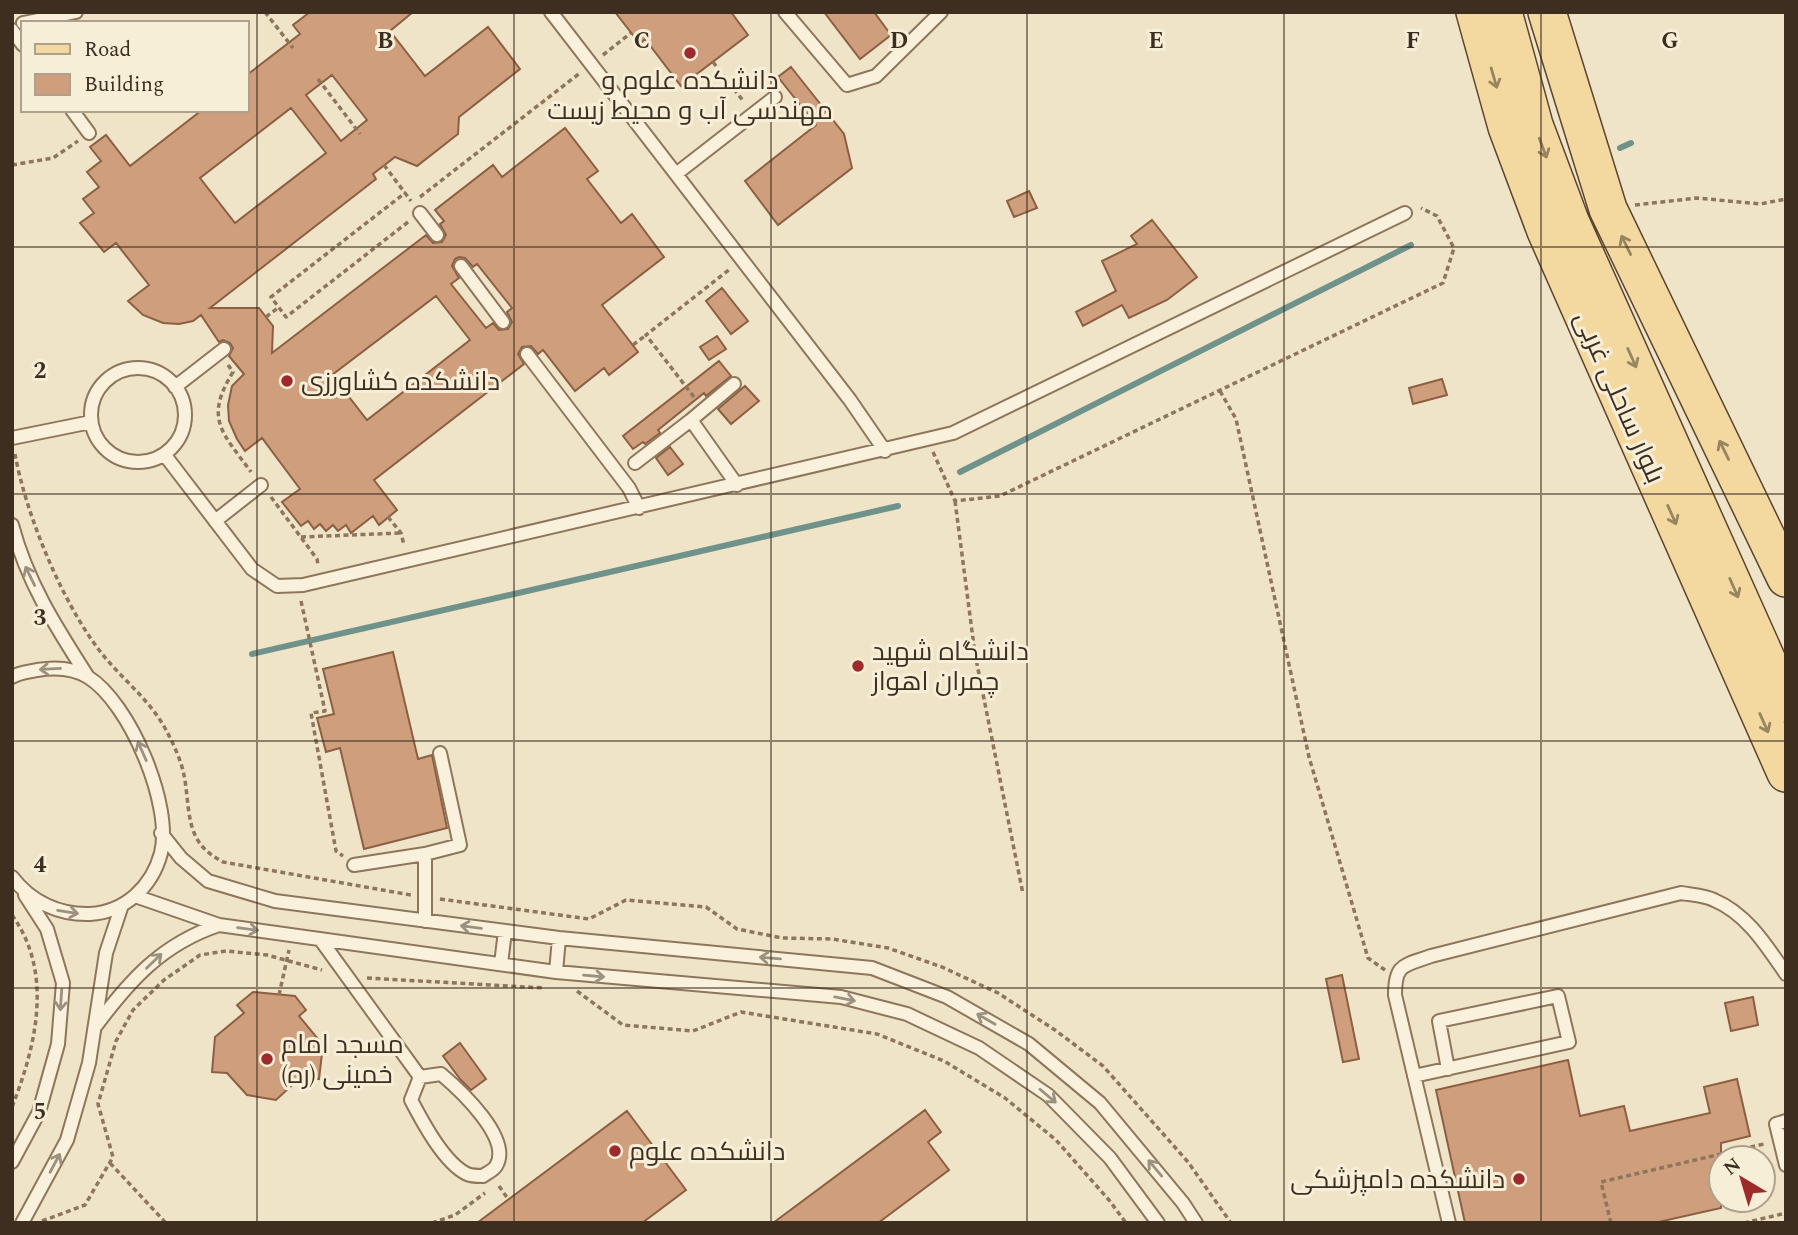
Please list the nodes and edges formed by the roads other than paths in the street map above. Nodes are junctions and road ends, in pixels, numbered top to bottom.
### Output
1 (76, 12) edge
2 (551, 12) edge
3 (785, 12) edge
4 (941, 12) edge
5 (1475, 12) edge
6 (1503, 12) edge
7 (1547, 12) edge
8 (33, 21) edge
9 (775, 97) dead end
10 (73, 112) edge
11 (89, 133) road end
12 (676, 174) junction
13 (420, 213) dead end
14 (1405, 213) road end
15 (437, 235) dead end
16 (461, 266) dead end
17 (503, 323) dead end
18 (221, 351) road end
19 (527, 354) dead end
20 (734, 384) dead end
21 (175, 387) junction
22 (691, 420) junction
23 (91, 422) junction
24 (12, 438) edge
25 (885, 451) junction
26 (164, 454) junction
27 (635, 463) dead end
28 (261, 485) road end
29 (737, 485) junction
30 (639, 508) junction
31 (215, 521) junction
32 (12, 524) edge
33 (1786, 578) edge
34 (12, 677) edge
35 (88, 677) junction
36 (1786, 703) edge
37 (440, 752) dead end
38 (1786, 773) edge
39 (162, 833) junction
40 (425, 854) junction
41 (354, 865) road end
42 (12, 877) edge
43 (23, 892) junction
44 (135, 896) junction
45 (121, 908) junction
46 (425, 921) junction
47 (219, 925) junction
48 (505, 931) junction
49 (559, 938) junction
50 (320, 939) junction
51 (500, 964) junction
52 (556, 972) junction
53 (1786, 974) edge
54 (93, 1030) junction
55 (1448, 1069) junction
56 (1414, 1076) junction
57 (420, 1077) junction
58 (1786, 1121) edge
59 (12, 1163) edge
60 (1786, 1165) edge
61 (22, 1223) edge
62 (1158, 1223) edge
63 (1196, 1223) edge
64 (1449, 1223) edge

1 - 8 lane
2 - 12 lane
3 - 4 lane
5 -> 38 main road, بلوار ساحلی غربی
6 -> 36 main road, بلوار ساحلی غربی
33 -> 7 main road
9 - 12 lane
10 - 11 lane
12 - 25 lane
13 - 15 lane
14 - 25 lane
16 - 17 lane
18 - 21 lane
19 - 30 lane
20 - 22 lane
21 - 23 lane
21 - 26 lane
22 - 27 lane
22 - 29 lane
23 - 24 lane
23 - 26 lane
25 - 29 lane
26 - 31 lane
28 - 31 lane
29 - 30 lane
30 - 31 lane
35 -> 32 lane
35 -> 34 lane
39 -> 35 lane
37 - 40 lane
39 - 44 lane
39 - 46 lane
40 - 41 lane
40 - 46 lane
42 - 43 lane
43 -> 45 lane
43 -> 59 lane
44 - 45 lane
44 - 47 lane
45 - 54 lane
48 -> 46 lane
47 -> 50 lane
54 -> 47 lane
48 - 49 lane
48 - 51 lane
49 - 52 lane
63 -> 49 lane
50 - 51 lane
50 - 57 lane
51 - 52 lane
52 -> 62 lane
53 - 56 lane
61 -> 54 lane
55 - 55 lane
55 - 56 lane
56 - 64 lane
57 - 57 lane
58 - 60 lane

